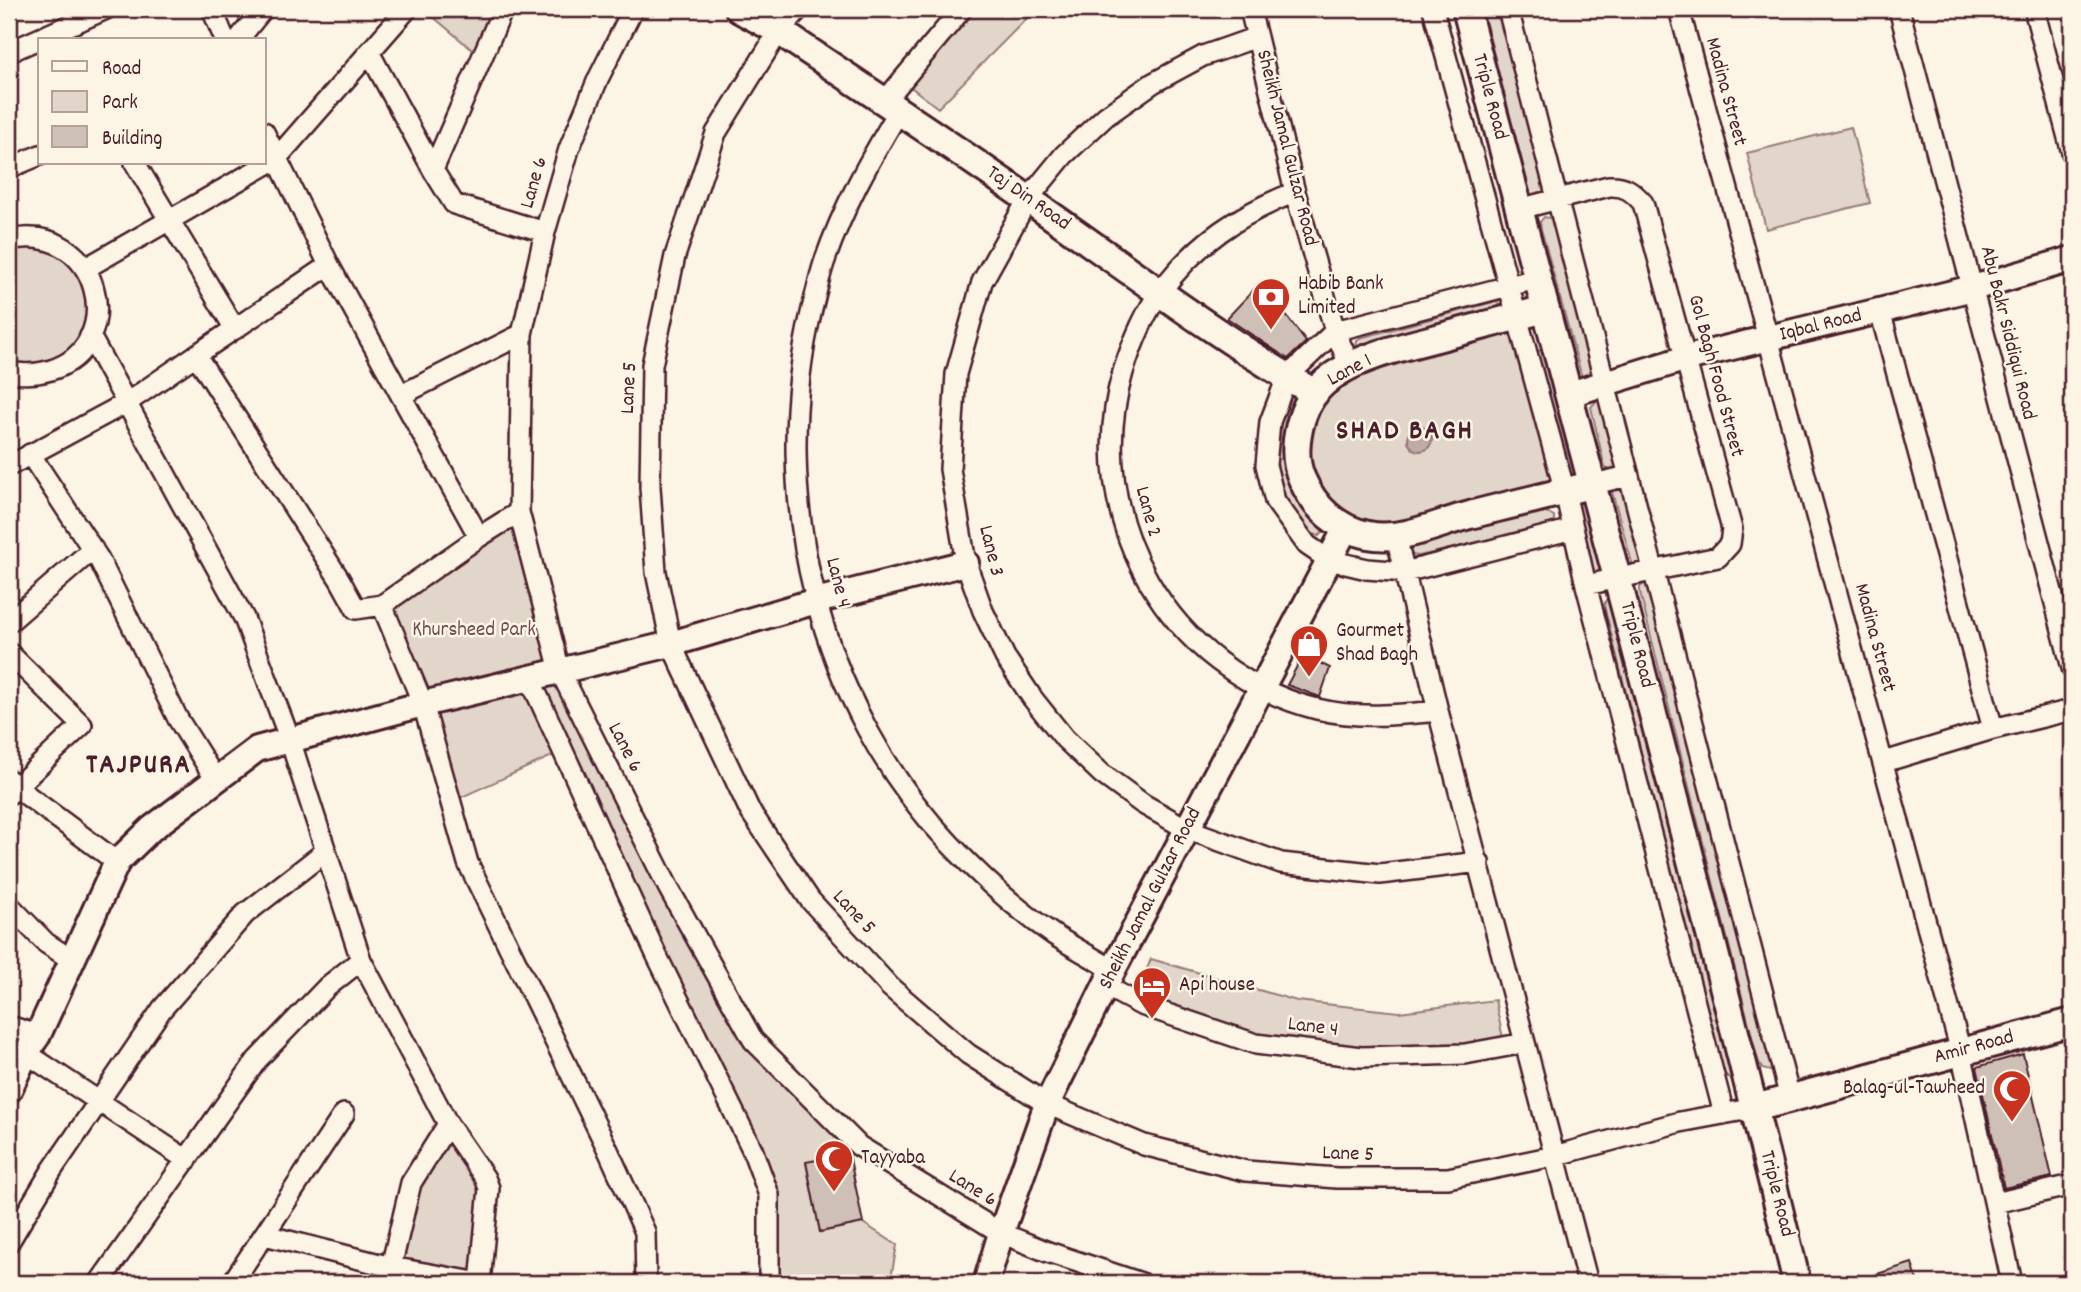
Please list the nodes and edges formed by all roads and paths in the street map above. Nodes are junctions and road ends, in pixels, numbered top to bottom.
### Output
1 (106, 9) edge
2 (212, 9) edge
3 (263, 9) edge
4 (407, 9) edge
5 (503, 9) edge
6 (633, 9) edge
7 (739, 9) edge
8 (799, 9) edge
9 (962, 9) edge
10 (1250, 9) edge
11 (1433, 9) edge
12 (1466, 9) edge
13 (1508, 9) edge
14 (1679, 9) edge
15 (1899, 9) edge
16 (2034, 9) edge
17 (779, 31) junction
18 (1257, 37) junction
19 (41, 38) edge
20 (224, 38) edge
21 (240, 38) edge
22 (38, 39) edge
23 (369, 51) junction
24 (9, 52) edge
25 (891, 106) junction
26 (2067, 109) edge
27 (266, 136) edge
28 (2072, 153) edge
29 (38, 156) edge
30 (276, 159) junction
31 (136, 164) edge
32 (9, 168) edge
33 (433, 170) junction
34 (1295, 192) junction
35 (1028, 199) junction
36 (1558, 200) junction
37 (1519, 209) junction
38 (169, 220) junction
39 (545, 232) junction
40 (9, 240) edge
41 (2072, 259) edge
42 (329, 265) junction
43 (86, 268) junction
44 (1536, 279) junction
45 (1509, 286) junction
46 (1973, 288) junction
47 (1160, 293) junction
48 (1545, 309) junction
49 (1880, 311) junction
50 (1517, 316) junction
51 (235, 329) junction
52 (1335, 331) junction
53 (522, 334) junction
54 (90, 336) junction
55 (1770, 338) junction
56 (196, 355) junction
57 (1687, 358) junction
58 (1350, 366) junction
59 (9, 371) edge
60 (1287, 377) junction
61 (1604, 384) junction
62 (1315, 393) junction
63 (1570, 394) junction
64 (401, 396) junction
65 (128, 402) junction
66 (30, 454) junction
67 (9, 466) edge
68 (1628, 475) junction
69 (1594, 484) junction
70 (1565, 492) junction
71 (519, 512) junction
72 (1346, 528) junction
73 (1573, 529) junction
74 (1396, 536) junction
75 (479, 537) junction
76 (93, 549) junction
77 (1329, 561) junction
78 (966, 563) junction
79 (1651, 570) junction
80 (1405, 572) junction
81 (1618, 577) junction
82 (1586, 585) junction
83 (816, 601) junction
84 (382, 605) junction
85 (9, 622) edge
86 (671, 643) junction
87 (9, 653) edge
88 (2072, 668) edge
89 (560, 671) junction
90 (530, 679) junction
91 (1260, 688) junction
92 (423, 704) junction
93 (1438, 710) junction
94 (2072, 710) edge
95 (1993, 729) junction
96 (290, 740) junction
97 (1884, 762) junction
98 (216, 780) junction
99 (12, 787) edge
100 (1187, 829) junction
101 (326, 851) junction
102 (1479, 862) junction
103 (117, 863) junction
104 (9, 905) edge
105 (72, 960) junction
106 (361, 960) junction
107 (1109, 978) junction
108 (2072, 1022) edge
109 (9, 1026) edge
110 (1525, 1043) junction
111 (32, 1044) junction
112 (1961, 1052) junction
113 (9, 1090) edge
114 (1790, 1098) junction
115 (99, 1101) junction
116 (1047, 1104) junction
117 (1755, 1108) junction
118 (344, 1114) dead end
119 (1724, 1114) junction
120 (448, 1124) junction
121 (1554, 1156) junction
122 (187, 1160) junction
123 (2072, 1185) edge
124 (1995, 1203) junction
125 (1001, 1233) junction
126 (265, 1235) junction
127 (9, 1242) edge
128 (391, 1268) junction
129 (99, 1283) edge
130 (232, 1283) edge
131 (480, 1283) edge
132 (646, 1283) edge
133 (769, 1283) edge
134 (986, 1283) edge
135 (1141, 1283) edge
136 (1588, 1283) edge
137 (1797, 1283) edge
138 (2012, 1283) edge

1 - 19 street
2 - 20 street
3 - 21 street
4 - 23 street
5 - 33 street
6 - 39 street, Lane 6
7 - 17 main road, Taj Din Road
8 - 17 street, Lane 5
9 - 25 street, Lane 4
10 - 18 street, Sheikh Jamal Gulzar Road
11 - 45 street
12 - 37 main road, Triple Road
13 - 36 street
14 - 55 street, Madina Street
15 - 46 street, Abu Bakr Siddiqui Road
16 - 26 street
17 - 25 main road, Taj Din Road
17 - 86 street, Lane 5
18 - 34 street, Sheikh Jamal Gulzar Road
18 - 35 street, Lane 3
22 - 24 street
23 - 30 street
23 - 33 street
25 - 35 main road, Taj Din Road
25 - 83 street, Lane 4
26 - 28 street
27 - 30 street
29 - 32 street
30 - 38 street
30 - 42 street
31 - 38 street
33 - 39 street
34 - 47 street, Lane 2
34 - 52 street, Sheikh Jamal Gulzar Road
35 - 47 main road, Taj Din Road
35 - 78 street, Lane 3
36 - 37 street, Gol Bagh Food Street
36 - 57 street, Gol Bagh Food Street
36 - 61 street
37 - 44 main road, Triple Road
38 - 43 street
38 - 51 street
39 - 53 street, Lane 6
40 - 43 street
41 - 46 street, Iqbal Road
42 - 51 street
42 - 64 street
43 - 54 street
44 - 45 street
44 - 48 main road, Triple Road
45 - 50 street
45 - 52 street
46 - 49 street, Iqbal Road
46 - 88 street, Abu Bakr Siddiqui Road
47 - 60 main road, Taj Din Road
47 - 91 street, Lane 2
48 - 50 main road, Lane 1
48 - 63 main road, Triple Road
49 - 55 street, Iqbal Road
49 - 95 street
50 - 58 main road, Lane 1
50 - 70 street
51 - 56 street
52 - 58 street, Sheikh Jamal Gulzar Road
52 - 60 street
53 - 64 street
53 - 71 street, Lane 6
54 - 59 street
54 - 65 street
55 - 57 street, Iqbal Road
55 - 97 street, Madina Street
56 - 65 street
56 - 84 street
57 - 61 street, Iqbal Road
57 - 79 street, Gol Bagh Food Street
58 - 62 main road, Lane 1
60 - 62 main road, Taj Din Road
60 - 77 street
61 - 63 street, Iqbal Road
61 - 68 street
62 - 72 main road, Lane 1
63 - 69 main road, Triple Road
64 - 75 street
65 - 66 street
65 - 96 street
66 - 67 street
66 - 76 street
68 - 69 street
68 - 79 street
69 - 70 main road, Lane 1
69 - 81 main road, Triple Road
70 - 73 street
70 - 74 main road, Lane 1
71 - 75 street
71 - 89 street, Lane 6
72 - 74 main road, Lane 1
72 - 77 street, Sheikh Jamal Gulzar Road
73 - 80 street
73 - 82 street
74 - 80 street
75 - 84 street
76 - 85 street
76 - 98 street
77 - 80 street
77 - 91 street, Sheikh Jamal Gulzar Road
78 - 83 street
78 - 100 street, Lane 3
79 - 81 street, Gol Bagh Food Street
79 - 114 street
80 - 93 street
81 - 82 street, Gol Bagh Food Street
81 - 117 main road, Triple Road
82 - 119 street
83 - 86 street
83 - 107 street, Lane 4
84 - 92 street
86 - 89 street
86 - 116 street, Lane 5
87 - 99 street
89 - 90 street
89 - 125 street, Lane 6
90 - 92 street
90 - 133 street
91 - 93 street, Lane 2
91 - 100 street, Sheikh Jamal Gulzar Road
92 - 96 street
92 - 132 street
93 - 102 street
94 - 95 street
95 - 97 street
96 - 98 street
96 - 101 street
97 - 112 street, Madina Street
98 - 103 street
99 - 103 street
100 - 102 street, Lane 3
100 - 107 street, Sheikh Jamal Gulzar Road
101 - 106 street
101 - 115 street
102 - 110 street
103 - 105 street
104 - 105 street
105 - 111 street
106 - 120 street
106 - 122 street
107 - 110 street, Lane 4
107 - 116 street, Sheikh Jamal Gulzar Road
108 - 112 main road, Amir Road
109 - 111 street
110 - 121 street
111 - 113 street
111 - 115 street
112 - 114 main road, Amir Road
112 - 124 street, Madina Street
114 - 117 main road, Amir Road
115 - 122 street
115 - 127 street
116 - 121 street, Lane 5
116 - 125 street, Sheikh Jamal Gulzar Road
117 - 119 street, Lane 5
117 - 137 main road, Triple Road
118 - 126 street
119 - 121 street, Lane 5
120 - 128 street
120 - 131 street
121 - 136 street
122 - 129 street
123 - 124 street
124 - 138 street, Madina Street
125 - 134 street, Sheikh Jamal Gulzar Road
125 - 135 street, Lane 6
126 - 128 street
126 - 130 street
128 - 131 street

